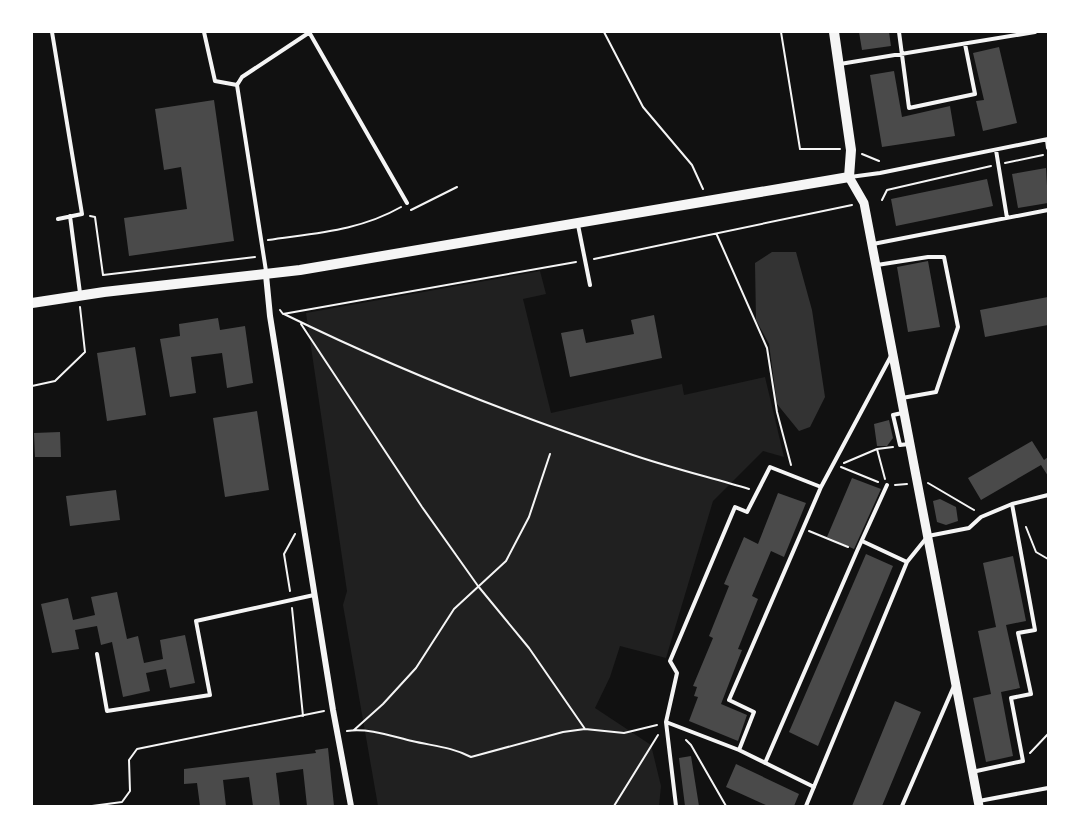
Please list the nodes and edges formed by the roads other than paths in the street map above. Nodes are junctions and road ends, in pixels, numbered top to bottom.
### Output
1 (52, 32) edge
2 (204, 32) edge
3 (309, 32) edge
4 (834, 32) edge
5 (899, 32) edge
6 (1035, 32) edge
7 (965, 44) junction
8 (901, 55) junction
9 (839, 64) junction
10 (237, 85) junction
11 (1048, 140) edge
12 (1048, 148) edge
13 (996, 150) junction
14 (849, 177) junction
15 (407, 203) road end
16 (1048, 210) edge
17 (70, 216) junction
18 (1008, 218) junction
19 (58, 219) dead end
20 (578, 224) junction
21 (872, 244) junction
22 (877, 266) junction
23 (266, 275) junction
24 (590, 285) dead end
25 (80, 295) junction
26 (32, 303) edge
27 (892, 352) junction
28 (901, 398) junction
29 (887, 485) road end
30 (821, 487) junction
31 (1048, 495) edge
32 (1012, 504) junction
33 (928, 536) junction
34 (861, 541) junction
35 (907, 562) junction
36 (314, 595) junction
37 (97, 654) dead end
38 (956, 683) junction
39 (666, 723) junction
40 (739, 750) junction
41 (765, 763) junction
42 (972, 772) junction
43 (814, 788) junction
44 (1048, 788) edge
45 (979, 804) edge
46 (351, 807) edge
47 (676, 807) edge
48 (806, 807) edge
49 (902, 807) edge

1 - 17 lane
2 - 10 lane
3 - 10 lane
3 - 15 lane
4 - 9 main road
5 - 8 lane
6 - 7 lane
7 - 8 lane
7 - 8 lane
8 - 9 lane
9 - 14 main road
10 - 23 lane
11 - 12 lane
11 - 13 lane
13 - 14 lane
13 - 18 lane
14 - 20 main road
14 - 21 street
16 - 18 lane
17 - 19 lane
17 - 25 lane
18 - 21 lane
20 - 23 main road
20 - 24 lane
21 - 22 street
22 - 27 street
22 - 28 lane
23 - 25 main road
23 - 36 street
25 - 26 main road
27 - 28 street
27 - 30 lane
28 - 33 street
29 - 34 lane
30 - 39 lane
30 - 40 lane
31 - 32 lane
32 - 33 lane
32 - 42 lane
33 - 35 lane
33 - 38 street
34 - 35 lane
34 - 41 lane
35 - 43 lane
36 - 37 lane
36 - 46 street
38 - 42 street
38 - 49 lane
39 - 40 lane
39 - 47 lane
40 - 41 lane
41 - 43 lane
42 - 45 street
43 - 48 lane
44 - 45 lane

